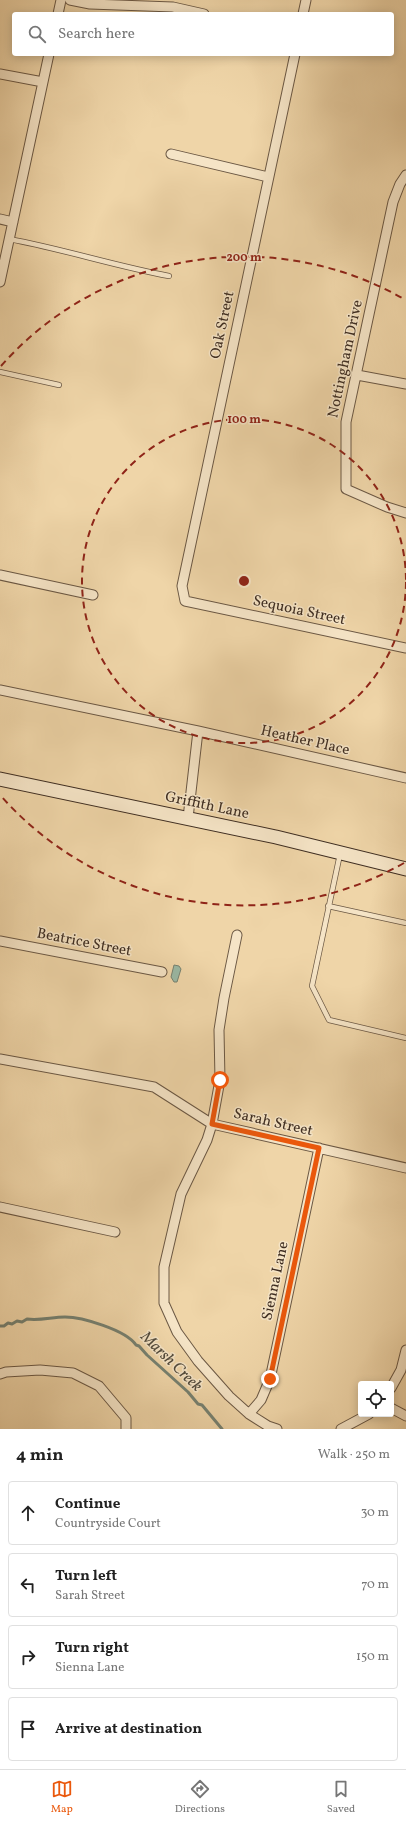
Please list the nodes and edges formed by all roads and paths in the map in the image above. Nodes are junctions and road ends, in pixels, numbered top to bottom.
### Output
1 (61, 0) edge
2 (70, 0) edge
3 (306, 0) edge
4 (58, 12) edge
5 (195, 12) edge
6 (303, 12) edge
7 (49, 56) edge
8 (295, 56) edge
9 (0, 74) edge
10 (43, 82) junction
11 (171, 154) dead end
12 (406, 175) edge
13 (268, 177) junction
14 (0, 219) edge
15 (13, 222) junction
16 (9, 239) junction
17 (169, 276) dead end
18 (0, 282) edge
19 (0, 372) edge
20 (358, 375) junction
21 (406, 384) edge
22 (59, 385) dead end
23 (406, 513) edge
24 (0, 574) edge
25 (93, 596) dead end
26 (185, 601) joint
27 (406, 648) edge
28 (0, 690) edge
29 (198, 732) junction
30 (406, 778) edge
31 (0, 779) edge
32 (188, 818) junction
33 (341, 853) junction
34 (406, 869) edge
35 (328, 906) junction
36 (406, 923) edge
37 (237, 936) dead end
38 (0, 941) edge
39 (162, 972) dead end
40 (406, 1038) edge
41 (0, 1059) edge
42 (212, 1124) junction
43 (319, 1148) junction
44 (406, 1168) edge
45 (0, 1207) edge
46 (115, 1232) dead end
47 (406, 1350) edge
48 (0, 1374) edge
49 (394, 1383) edge
50 (394, 1410) edge
51 (249, 1414) junction
52 (406, 1416) edge
53 (364, 1417) edge
54 (126, 1429) edge
55 (277, 1429) edge
56 (342, 1429) edge

1 - 4 street
2 - 5 street
3 - 6 street
7 - 10 street
8 - 13 street, Oak Street
9 - 10 street
10 - 15 street
11 - 13 street
12 - 20 street, Nottingham Drive
13 - 26 street, Oak Street
14 - 15 street
15 - 16 street
16 - 17 lane
16 - 18 street
19 - 22 lane
20 - 21 street
20 - 23 street, Nottingham Drive
24 - 25 street
26 - 27 street, Sequoia Street
28 - 29 street, Heather Place
29 - 30 street, Heather Place
29 - 32 street
31 - 32 street, Griffith Lane
32 - 33 street, Griffith Lane
33 - 34 street, Griffith Lane
33 - 35 lane
35 - 36 lane
35 - 40 lane
37 - 42 street
38 - 39 street, Beatrice Street
41 - 42 street, Sarah Street
42 - 43 street, Sarah Street
42 - 51 street
43 - 44 street, Sarah Street
43 - 51 street, Sienna Lane
45 - 46 street
47 - 49 street
48 - 54 street
50 - 52 street
51 - 55 street
53 - 56 street

